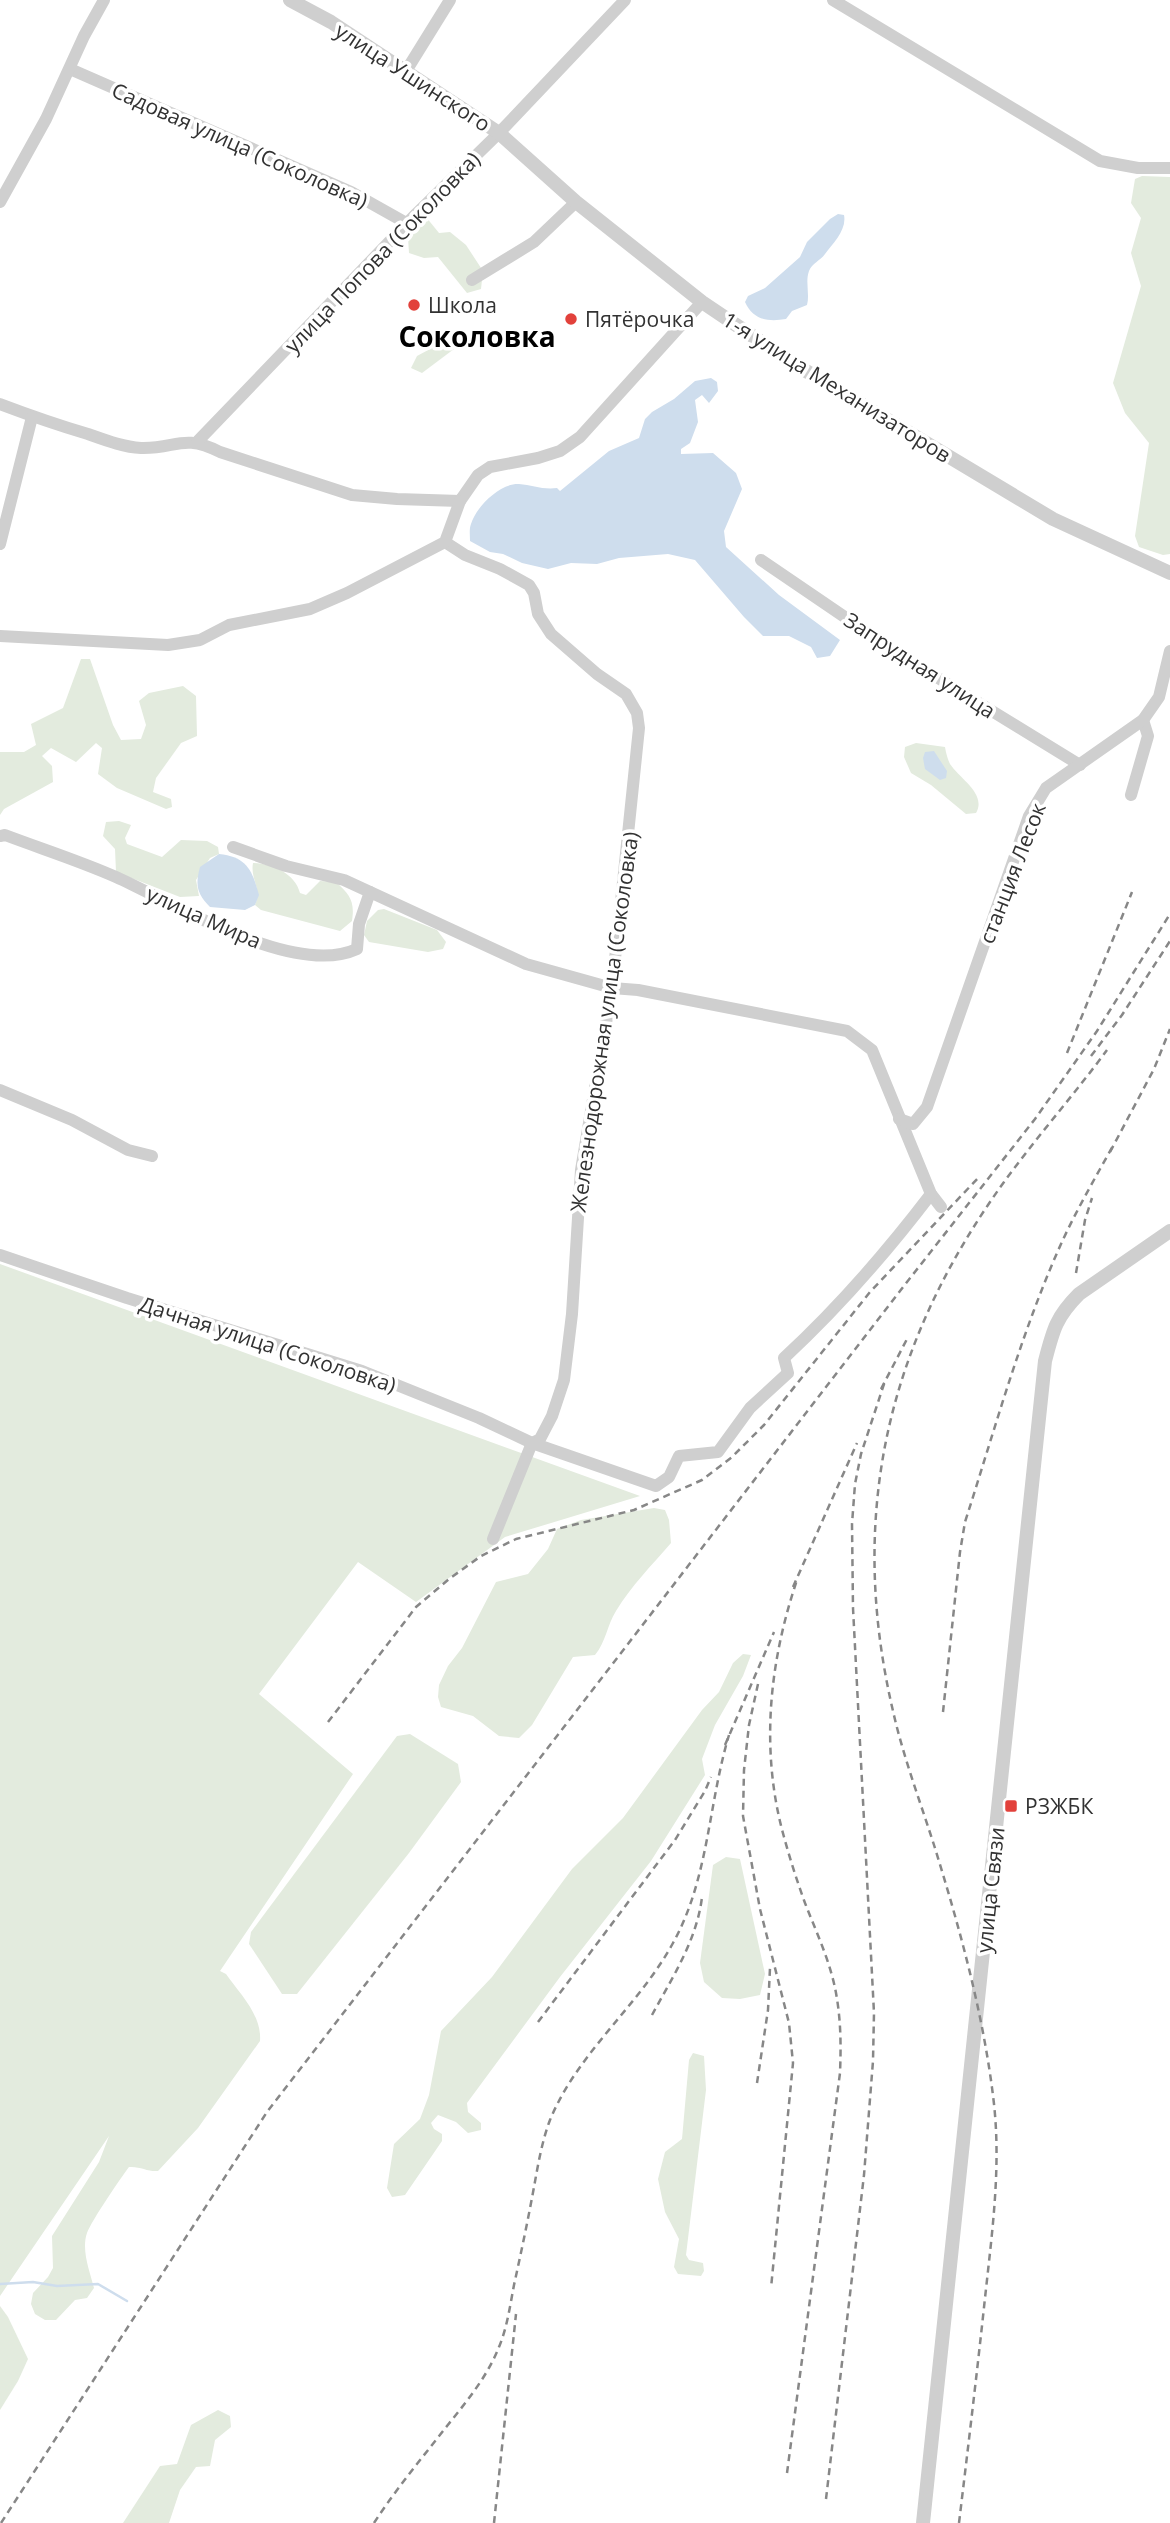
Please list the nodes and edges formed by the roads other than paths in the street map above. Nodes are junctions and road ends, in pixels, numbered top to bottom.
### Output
1 (104, 0) edge
2 (290, 0) edge
3 (450, 0) edge
4 (625, 0) edge
5 (833, 0) edge
6 (71, 69) junction
7 (406, 71) junction
8 (499, 133) junction
9 (1170, 168) edge
10 (0, 202) edge
11 (576, 202) junction
12 (408, 224) junction
13 (472, 280) dead end
14 (702, 302) junction
15 (0, 404) edge
16 (32, 417) junction
17 (197, 442) junction
18 (460, 501) junction
19 (445, 542) junction
20 (0, 544) edge
21 (761, 560) dead end
22 (1170, 573) edge
23 (0, 636) edge
24 (1170, 650) edge
25 (1143, 720) junction
26 (1080, 765) junction
27 (1131, 795) dead end
28 (0, 836) edge
29 (233, 847) dead end
30 (370, 892) junction
31 (612, 988) junction
32 (0, 1090) edge
33 (899, 1119) junction
34 (152, 1156) dead end
35 (931, 1194) junction
36 (941, 1207) dead end
37 (1170, 1231) edge
38 (0, 1255) edge
39 (532, 1443) junction
40 (493, 1539) dead end
41 (923, 2523) edge

1 - 6 street
2 - 7 street, улица Ушинского
3 - 7 street
4 - 8 street, улица Попова (Соколовка)
5 - 9 street
6 - 10 street
6 - 12 street, Садовая улица (Соколовка)
7 - 8 street, улица Ушинского
8 - 11 street, 1-я улица Механизаторов
8 - 12 street, улица Попова (Соколовка)
11 - 13 street
11 - 14 street, 1-я улица Механизаторов
12 - 17 street, улица Попова (Соколовка)
14 - 18 street
14 - 22 street, 1-я улица Механизаторов
15 - 16 street
16 - 17 street
16 - 20 street
17 - 18 street
18 - 19 street
19 - 23 street
19 - 31 street, Железнодорожная улица (Соколовка)
21 - 26 street, Запрудная улица
24 - 25 street, станция Лесок
25 - 26 street, станция Лесок
25 - 27 street
26 - 33 street, станция Лесок
28 - 30 street, улица Мира
29 - 30 street
30 - 31 street
31 - 33 street
31 - 39 street, Железнодорожная улица (Соколовка)
32 - 34 street
33 - 35 street
35 - 36 street
35 - 39 street, Дачная улица (Соколовка)
37 - 41 street, улица Связи
38 - 39 street, Дачная улица (Соколовка)
39 - 40 street, Железнодорожная улица (Соколовка)

